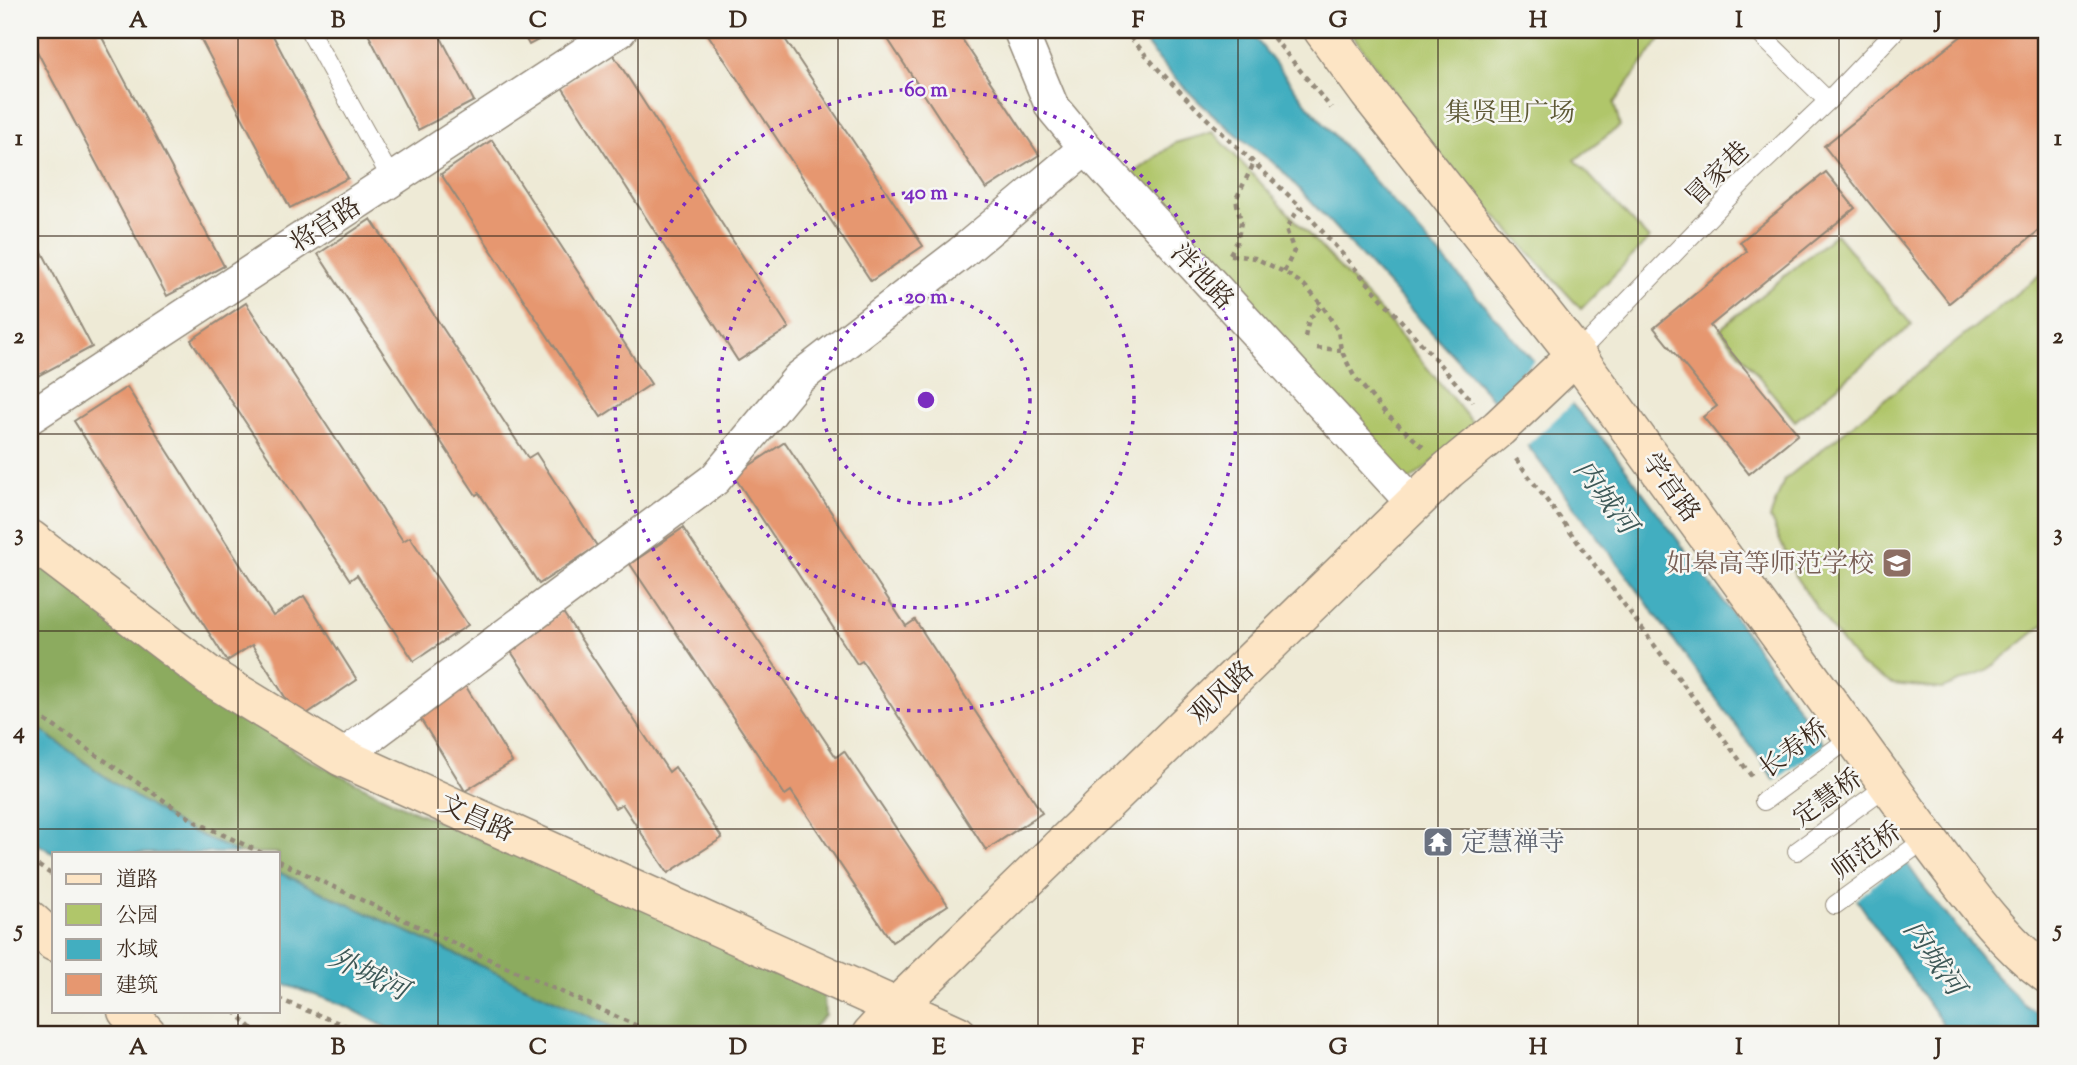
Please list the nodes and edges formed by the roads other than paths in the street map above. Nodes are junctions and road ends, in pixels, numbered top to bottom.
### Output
1 (309, 30) edge
2 (620, 30) edge
3 (1020, 30) edge
4 (1323, 30) edge
5 (1756, 30) edge
6 (1896, 30) edge
7 (1828, 101) junction
8 (1086, 148) junction
9 (392, 180) junction
10 (1567, 363) junction
11 (30, 417) edge
12 (1414, 504) junction
13 (30, 539) edge
14 (1844, 742) junction
15 (342, 757) junction
16 (1879, 792) junction
17 (1769, 799) dead end
18 (1918, 845) junction
19 (1802, 847) dead end
20 (1840, 901) dead end
21 (30, 920) edge
22 (52, 940) edge
23 (2047, 974) edge
24 (897, 1006) junction
25 (128, 1012) edge
26 (149, 1035) edge
27 (871, 1035) edge
28 (958, 1035) edge

1 - 9 lane
2 - 9 street, 将官路
3 - 8 street, 泮池路
4 - 10 street, 学宫路
5 - 7 lane
6 - 7 lane, 冒家巷
7 - 10 lane, 冒家巷
8 - 12 street, 泮池路
8 - 15 street
9 - 11 street, 将官路
10 - 12 street, 观风路
10 - 14 street, 学宫路
12 - 24 street, 观风路
13 - 15 street, 文昌路
14 - 16 street, 学宫路
14 - 17 lane, 长寿桥
15 - 24 street, 文昌路
16 - 18 street, 学宫路
16 - 19 lane, 定慧桥
18 - 20 lane, 师范桥
18 - 23 street, 学宫路
21 - 22 street
24 - 27 street, 观风路
24 - 28 street, 文昌路
25 - 26 street

